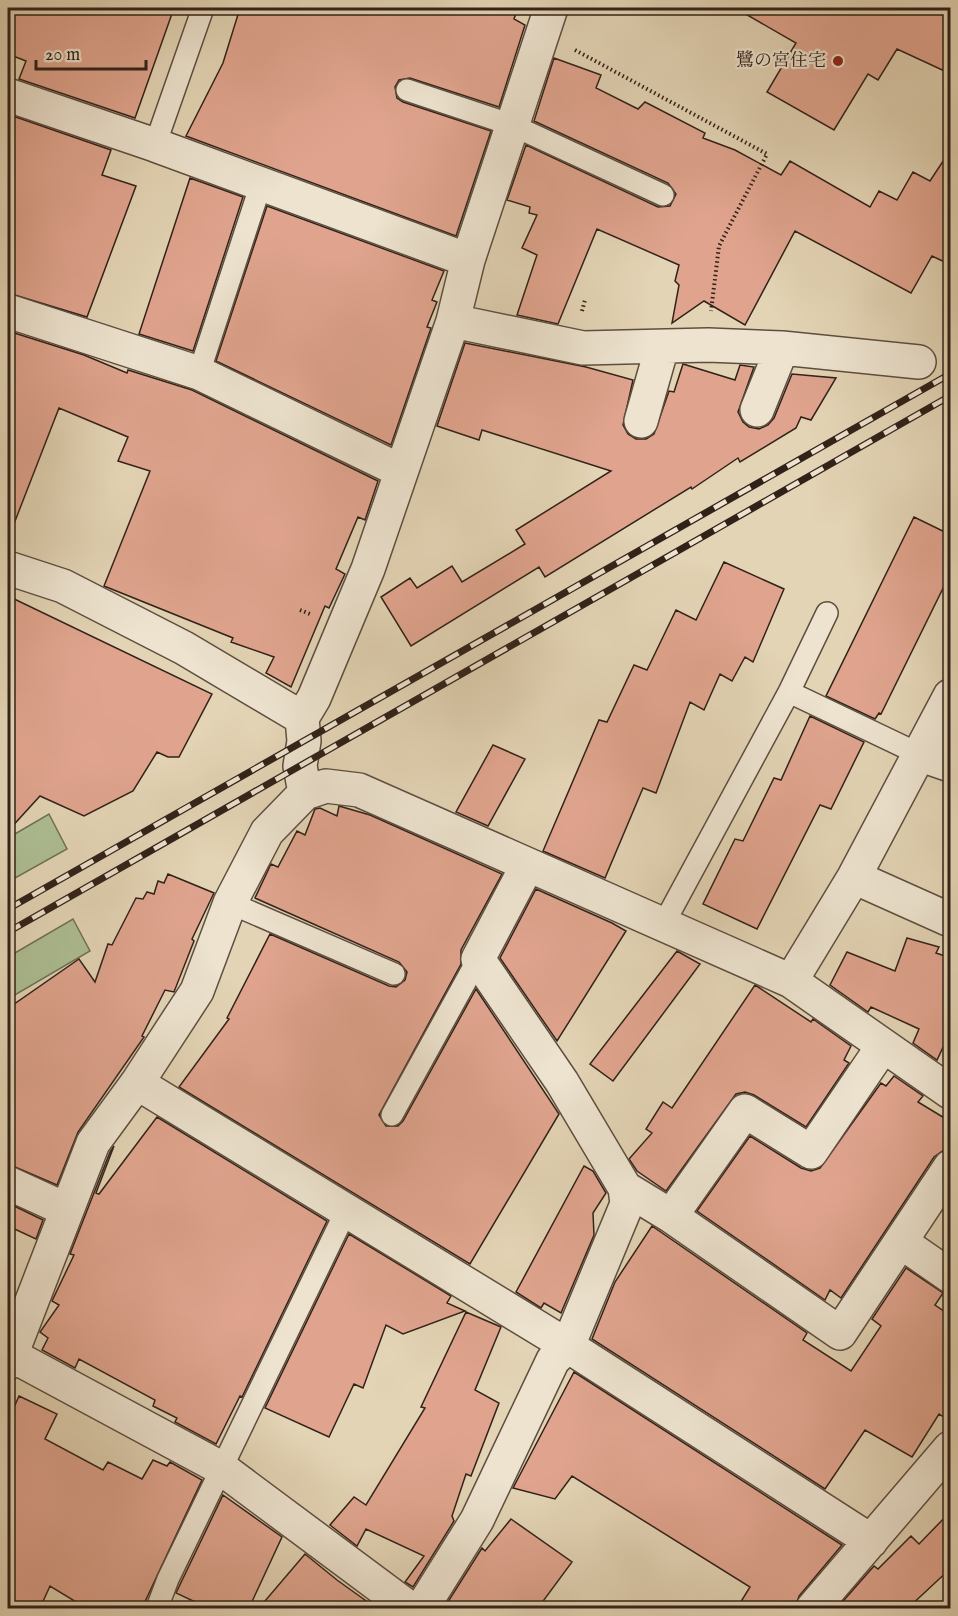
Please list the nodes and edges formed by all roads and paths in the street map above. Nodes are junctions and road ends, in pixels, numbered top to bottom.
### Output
1 (203, 8) edge
2 (547, 20) edge
3 (407, 90) dead end
4 (8, 95) edge
5 (512, 125) junction
6 (155, 145) junction
7 (261, 184) junction
8 (663, 195) dead end
9 (468, 260) junction
10 (8, 311) edge
11 (453, 321) junction
12 (708, 345) junction
13 (662, 346) junction
14 (782, 348) junction
15 (919, 362) dead end
16 (199, 373) junction
17 (757, 410) dead end
18 (641, 421) dead end
19 (401, 471) junction
20 (8, 568) edge
21 (827, 612) dead end
22 (789, 692) junction
23 (951, 696) edge
24 (302, 718) junction
25 (936, 760) edge
26 (304, 793) junction
27 (527, 866) junction
28 (854, 877) junction
29 (230, 903) junction
30 (951, 920) edge
31 (663, 925) junction
32 (478, 959) junction
33 (394, 974) dead end
34 (791, 981) junction
35 (883, 1046) junction
36 (137, 1083) junction
37 (951, 1092) edge
38 (392, 1114) dead end
39 (951, 1167) edge
40 (8, 1183) edge
41 (625, 1188) junction
42 (67, 1210) junction
43 (346, 1211) junction
44 (671, 1216) junction
45 (902, 1242) junction
46 (951, 1276) edge
47 (568, 1346) junction
48 (9, 1359) edge
49 (951, 1449) edge
50 (221, 1468) junction
51 (871, 1541) junction
52 (157, 1608) edge
53 (409, 1608) edge
54 (422, 1608) edge
55 (813, 1608) edge

1 - 6 lane
2 - 5 street
2 - 12 path
3 - 5 lane
4 - 6 street
5 - 8 lane
5 - 9 street
6 - 7 street
7 - 9 street
7 - 16 lane
9 - 11 street
10 - 16 street
11 - 13 street
11 - 19 street
12 - 13 street
12 - 14 street
13 - 18 street
14 - 15 street
14 - 17 street
16 - 19 street
19 - 24 street
20 - 24 street
21 - 22 lane
22 - 25 lane
22 - 31 lane
23 - 25 street
24 - 26 street
25 - 28 street
26 - 27 street
26 - 29 street
27 - 31 street
27 - 32 street
28 - 30 street
28 - 34 street
29 - 33 lane
29 - 36 street
31 - 34 street
32 - 38 lane
32 - 41 street
34 - 35 street
35 - 37 street
35 - 44 street
36 - 42 street
36 - 43 street
39 - 45 street
40 - 42 street
41 - 44 street
41 - 47 street
42 - 48 street
43 - 47 street
43 - 50 lane
44 - 45 street
45 - 46 street
47 - 51 street
47 - 54 street
48 - 50 street
49 - 51 street
50 - 52 lane
50 - 53 street
51 - 55 street

